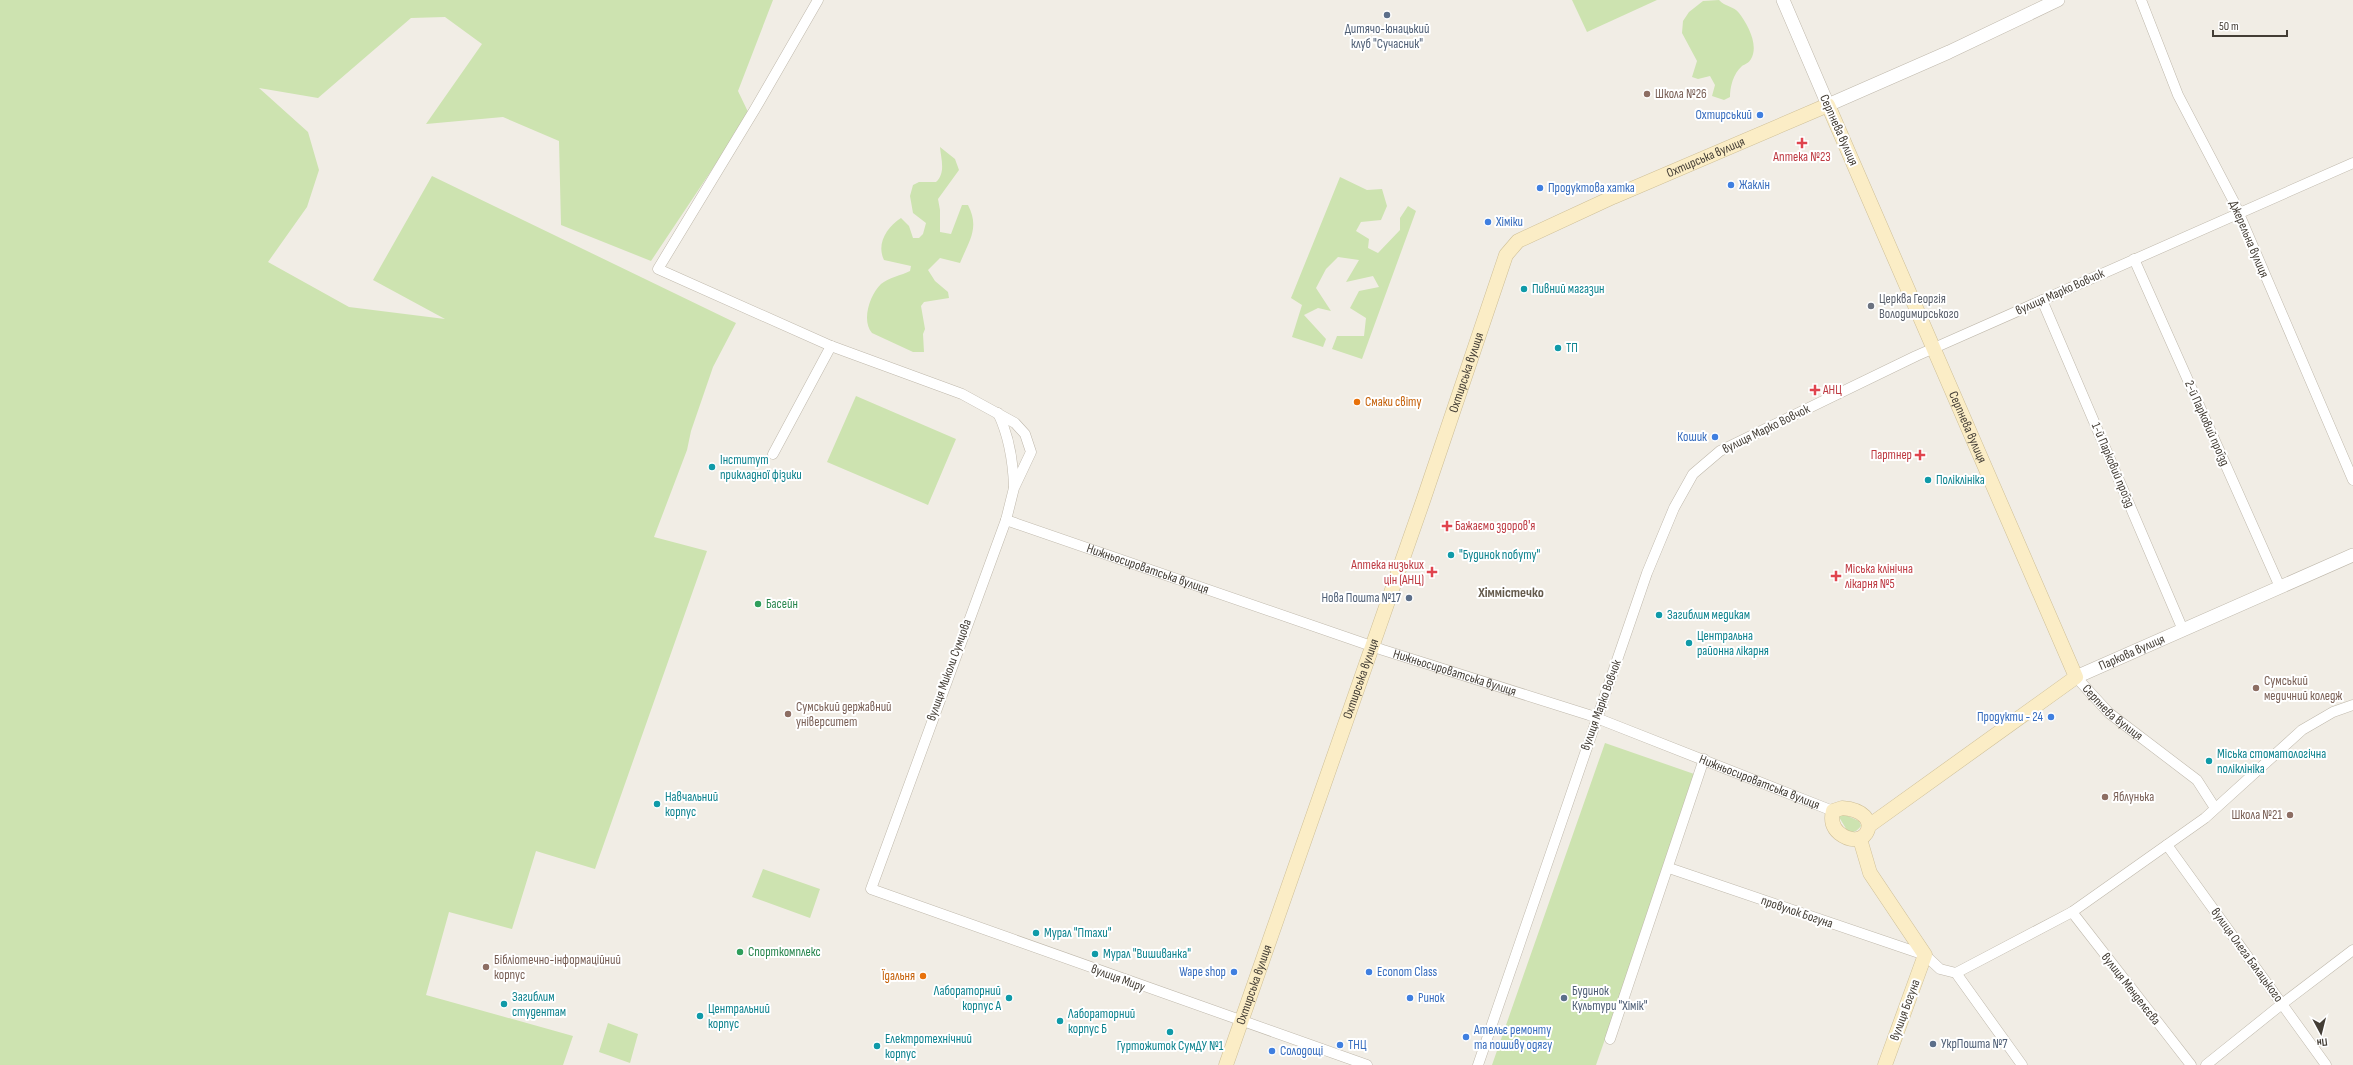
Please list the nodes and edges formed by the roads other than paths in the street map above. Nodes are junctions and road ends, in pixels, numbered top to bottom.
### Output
1 (818, 0) edge
2 (1783, 0) edge
3 (2058, 0) edge
4 (2140, 0) edge
5 (1828, 105) junction
6 (2352, 165) edge
7 (2237, 213) junction
8 (2134, 259) junction
9 (2042, 300) junction
10 (831, 346) junction
11 (1935, 348) junction
12 (998, 412) junction
13 (773, 454) dead end
14 (2353, 480) edge
15 (1014, 488) junction
16 (1006, 520) junction
17 (2353, 554) edge
18 (2280, 587) junction
19 (2183, 630) junction
20 (1372, 646) junction
21 (2076, 677) junction
22 (2353, 705) edge
23 (1596, 717) junction
24 (1704, 759) junction
25 (2215, 808) junction
26 (1834, 811) junction
27 (1870, 825) junction
28 (1860, 839) junction
29 (2167, 845) junction
30 (1669, 868) junction
31 (871, 889) joint
32 (2072, 912) junction
33 (2353, 950) edge
34 (1925, 955) junction
35 (1956, 973) junction
36 (2282, 1004) junction
37 (1241, 1020) junction
38 (1610, 1039) dead end
39 (1226, 1065) edge
40 (1367, 1065) edge
41 (1478, 1065) edge
42 (1885, 1065) edge
43 (2022, 1065) edge
44 (2191, 1065) edge
45 (2206, 1065) edge
46 (2326, 1065) edge

1 - 10 street
2 - 5 street, Серпнева вулиця
3 - 5 street, Охтирська вулиця
4 - 7 street, Джерельна вулиця
5 - 11 main road, Серпнева вулиця
5 - 20 main road, Охтирська вулиця
6 - 7 street, вулиця Марко Вовчок
7 - 8 street, вулиця Марко Вовчок
7 - 14 street, Джерельна вулиця
8 - 9 street, вулиця Марко Вовчок
8 - 18 street, 2-й Парковий проїзд
9 - 11 street, вулиця Марко Вовчок
9 - 19 street, 1-й Парковий проїзд
10 - 12 street
10 - 13 street
11 - 21 main road, Серпнева вулиця
11 - 23 street, вулиця Марко Вовчок
12 - 15 street
12 - 15 street, вулиця Миколи Сумцова
15 - 16 street, вулиця Миколи Сумцова
16 - 20 street, Нижньосироватська вулиця
16 - 31 street, вулиця Миколи Сумцова
17 - 18 street, Паркова вулиця
18 - 19 street, Паркова вулиця
19 - 21 street, Паркова вулиця
20 - 23 street, Нижньосироватська вулиця
20 - 37 main road, Охтирська вулиця
21 - 25 street, Серпнева вулиця
21 - 27 main road, Паркова вулиця
22 - 25 street
23 - 24 street, Нижньосироватська вулиця
23 - 41 street, вулиця Марко Вовчок
24 - 26 street, Нижньосироватська вулиця
24 - 30 street
25 - 29 street
26 - 27 main road, Нижньосироватська вулиця
26 - 28 main road, Нижньосироватська вулиця
27 - 28 main road
28 - 34 main road
29 - 32 street
29 - 36 street, вулиця Олега Балацького
30 - 34 street, провулок Богуна
30 - 38 street
31 - 37 street, вулиця Миру
32 - 35 street
32 - 44 street, вулиця Менделєєва
33 - 36 street
34 - 35 street
34 - 42 main road, вулиця Богуна
35 - 43 street
36 - 45 street
36 - 46 street, вулиця Олега Балацького
37 - 39 main road, Охтирська вулиця
37 - 40 street, вулиця Миру

